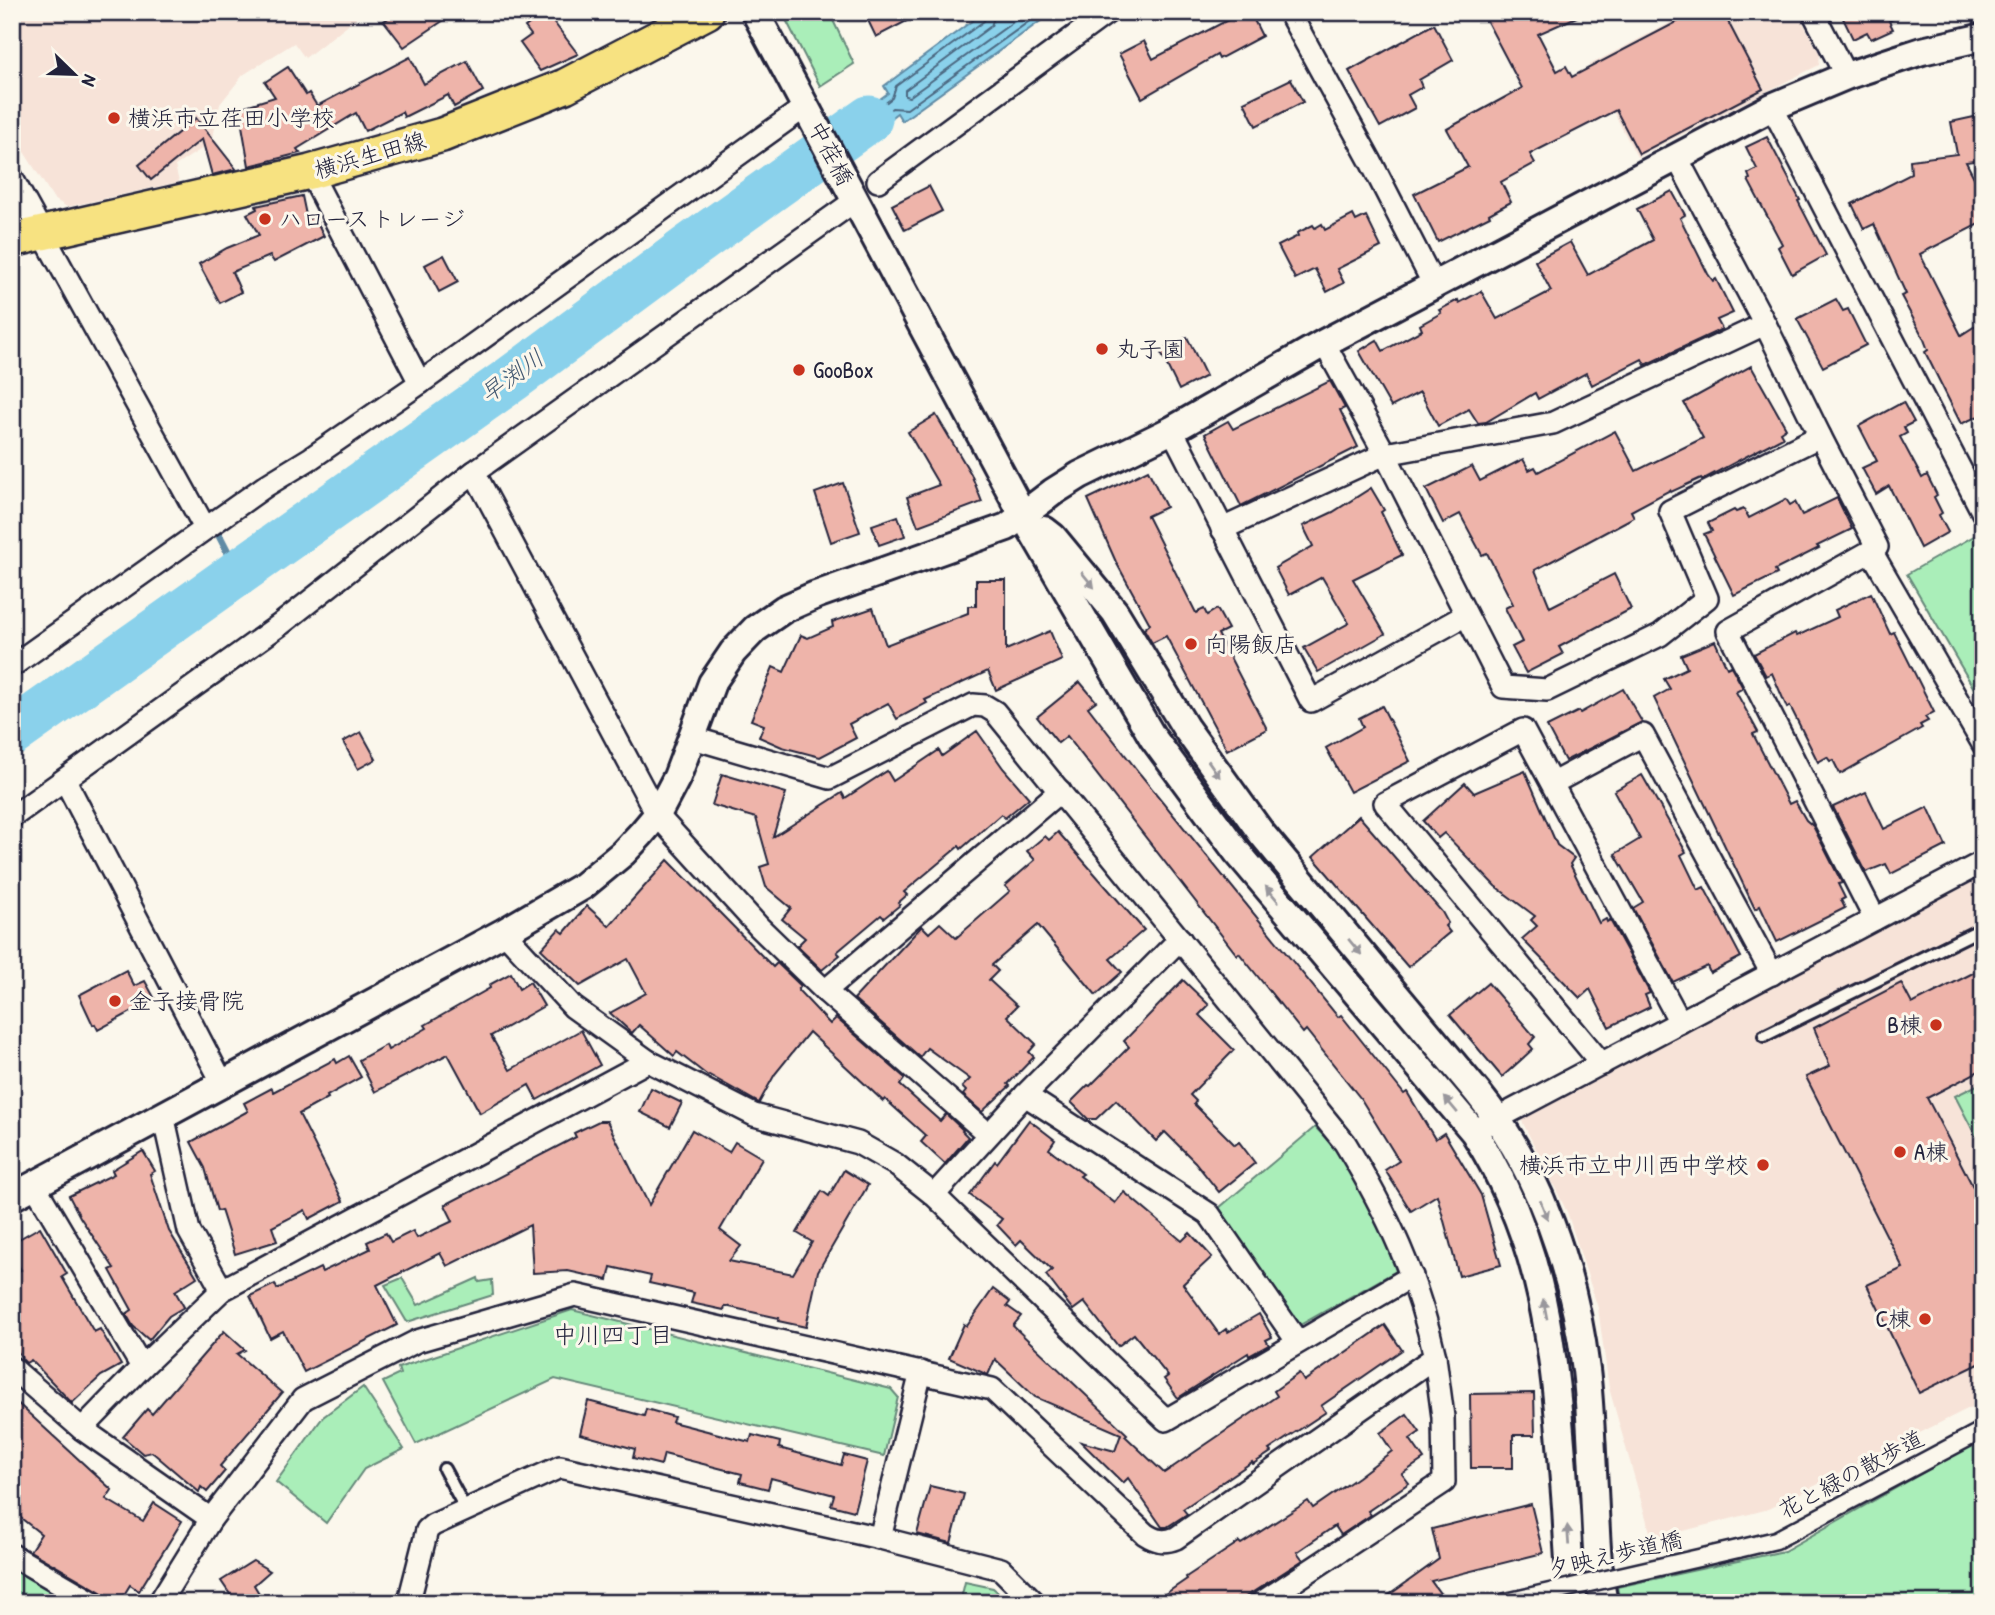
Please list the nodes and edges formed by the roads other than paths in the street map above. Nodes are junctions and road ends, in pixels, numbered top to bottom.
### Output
1 (707, 12) edge
2 (755, 12) edge
3 (1108, 12) edge
4 (1289, 12) edge
5 (1813, 12) edge
6 (1983, 37) edge
7 (1846, 76) junction
8 (1772, 107) junction
9 (800, 110) junction
10 (1676, 156) junction
11 (310, 172) junction
12 (12, 178) edge
13 (878, 181) dead end
14 (856, 200) junction
15 (27, 236) edge
16 (1434, 285) junction
17 (1765, 324) junction
18 (1324, 343) junction
19 (420, 383) junction
20 (1172, 430) junction
21 (1820, 436) junction
22 (1385, 454) junction
23 (474, 472) junction
24 (1983, 513) edge
25 (1023, 515) junction
26 (205, 528) junction
27 (1222, 529) junction
28 (1871, 551) junction
29 (1466, 615) junction
30 (12, 666) edge
31 (693, 738) junction
32 (1983, 744) edge
33 (65, 780) junction
34 (1553, 783) junction
35 (1060, 792) junction
36 (657, 815) junction
37 (12, 817) edge
38 (1983, 862) edge
39 (1875, 919) junction
40 (1983, 928) edge
41 (504, 932) junction
42 (1180, 939) junction
43 (1772, 974) junction
44 (825, 991) junction
45 (1680, 1022) junction
46 (1764, 1036) dead end
47 (648, 1061) junction
48 (1602, 1064) junction
49 (222, 1082) junction
50 (1025, 1095) junction
51 (163, 1115) junction
52 (1498, 1118) junction
53 (1474, 1132) junction
54 (988, 1134) junction
55 (23, 1191) edge
56 (934, 1195) junction
57 (1412, 1276) junction
58 (222, 1290) junction
59 (1297, 1342) junction
60 (1435, 1357) junction
61 (142, 1367) junction
62 (12, 1368) edge
63 (921, 1372) junction
64 (82, 1429) junction
65 (1983, 1430) edge
66 (444, 1469) dead end
67 (466, 1510) junction
68 (211, 1519) junction
69 (880, 1538) junction
70 (1738, 1549) joint
71 (12, 1555) edge
72 (94, 1603) edge
73 (159, 1603) edge
74 (412, 1603) edge
75 (1035, 1603) edge
76 (1261, 1603) edge
77 (1502, 1603) edge
78 (1574, 1603) edge
79 (1604, 1603) edge

1 - 11 main road, 横浜生田線
2 - 9 street, 中荏橋
3 - 13 street
4 - 16 street
5 - 7 street
6 - 7 street
7 - 8 street
8 - 10 street
8 - 24 street
9 - 14 street, 中荏橋
9 - 19 street
10 - 16 street
10 - 17 street
11 - 15 main road, 横浜生田線
11 - 19 street
12 - 15 street
14 - 23 street
14 - 25 street, 中荏橋
15 - 26 street
16 - 18 street
17 - 21 street
17 - 22 street
18 - 20 street
18 - 22 street
19 - 26 street
20 - 25 street
20 - 27 street
21 - 28 street
21 - 29 street
22 - 27 street
22 - 29 street
23 - 33 street
23 - 36 street
25 - 31 street
25 -> 52 street
53 -> 25 street, 中荏橋
26 - 30 street
27 - 29 street
28 - 32 street
28 - 39 street
31 - 35 street
31 - 36 street
33 - 37 street
33 - 49 street
34 - 43 street
34 - 45 street
34 - 48 street
35 - 42 street
35 - 44 street
36 - 41 street
36 - 44 street
38 - 39 street
39 - 43 street
40 - 46 lane
41 - 47 street
41 - 49 street
42 - 50 street
42 - 57 street
43 - 45 street
44 - 54 street
45 - 48 street
47 - 56 street
47 - 58 street
48 - 52 street
49 - 51 street
50 - 54 street
50 - 59 street
51 - 55 street
51 - 58 street
52 - 53 street
52 -> 79 street
78 -> 53 street, 中荏橋
54 - 56 street
55 - 61 street
56 - 59 street
57 - 59 street
57 - 60 street
58 - 61 street
60 - 63 street
60 - 76 street
61 - 64 street
62 - 64 street
63 - 68 street
63 - 69 street
64 - 68 street
65 - 70 street, 花と緑の散歩道
66 - 67 lane
67 - 69 street
67 - 74 street
68 - 73 street
69 - 75 street
70 - 77 street, 夕映え歩道橋, bridge
71 - 72 street

